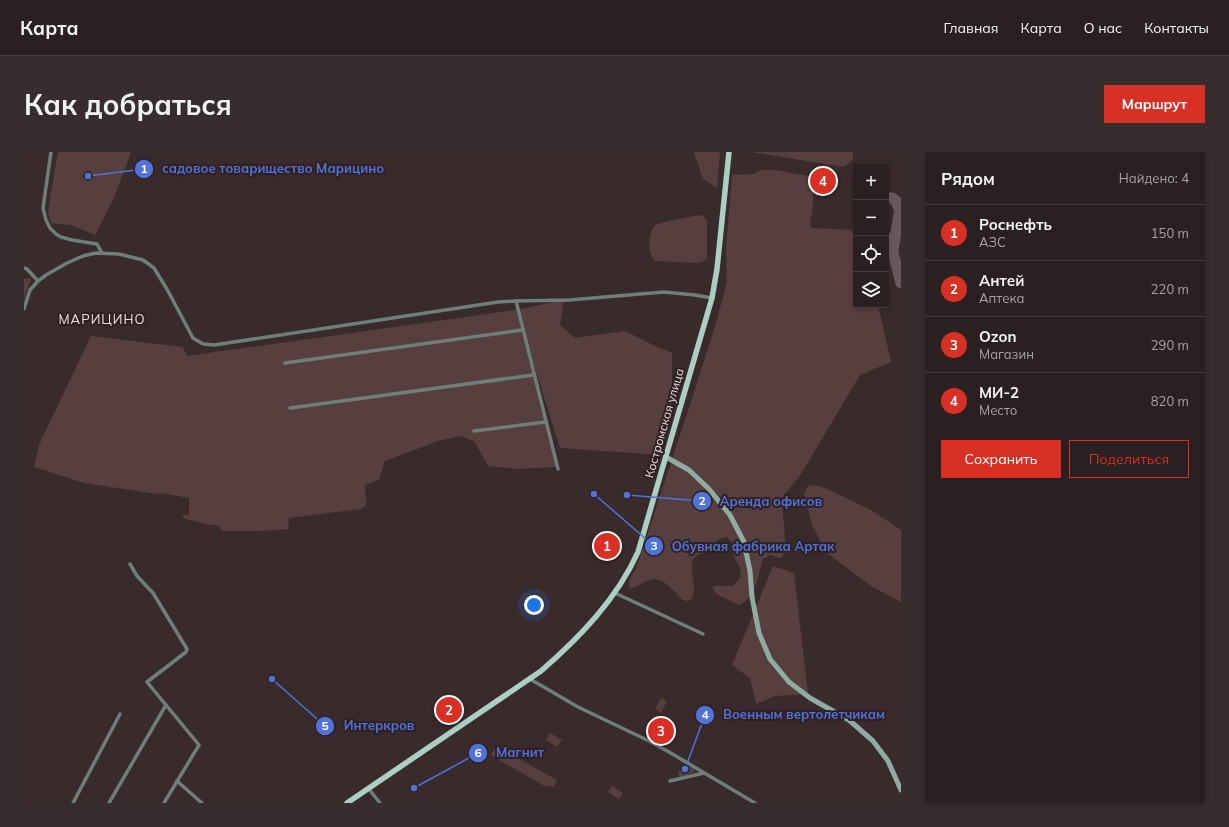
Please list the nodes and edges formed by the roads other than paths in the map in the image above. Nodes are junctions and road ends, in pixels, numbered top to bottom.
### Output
1 (51, 152) edge
2 (729, 152) edge
3 (102, 252) junction
4 (24, 268) edge
5 (38, 281) junction
6 (712, 298) junction
7 (516, 301) junction
8 (24, 308) edge
9 (522, 330) junction
10 (285, 363) dead end
11 (533, 375) junction
12 (290, 408) dead end
13 (545, 422) junction
14 (474, 432) dead end
15 (666, 458) junction
16 (558, 469) dead end
17 (130, 564) dead end
18 (615, 593) junction
19 (703, 634) dead end
20 (530, 679) junction
21 (166, 705) junction
22 (120, 714) dead end
23 (704, 773) junction
24 (177, 781) junction
25 (670, 781) dead end
26 (368, 788) junction
27 (901, 790) edge
28 (73, 803) edge
29 (109, 803) edge
30 (164, 803) edge
31 (202, 803) edge
32 (347, 803) edge
33 (380, 803) edge
34 (755, 803) edge

1 - 3 street
2 - 6 main road, Костромская улица
3 - 5 street
3 - 7 street
4 - 5 street
5 - 8 street
6 - 7 street
6 - 15 main road, Костромская улица
7 - 9 street
9 - 10 street
9 - 11 street
11 - 12 street
11 - 13 street
13 - 14 street
13 - 16 street
15 - 18 main road, Костромская улица
15 - 27 main road
17 - 21 street
18 - 19 street
18 - 20 main road, Костромская улица
20 - 23 street
20 - 26 main road, Костромская улица
21 - 24 street
21 - 29 street
22 - 28 street
23 - 25 street
23 - 34 street
24 - 30 street
24 - 31 street
26 - 32 main road, Костромская улица
26 - 33 street

